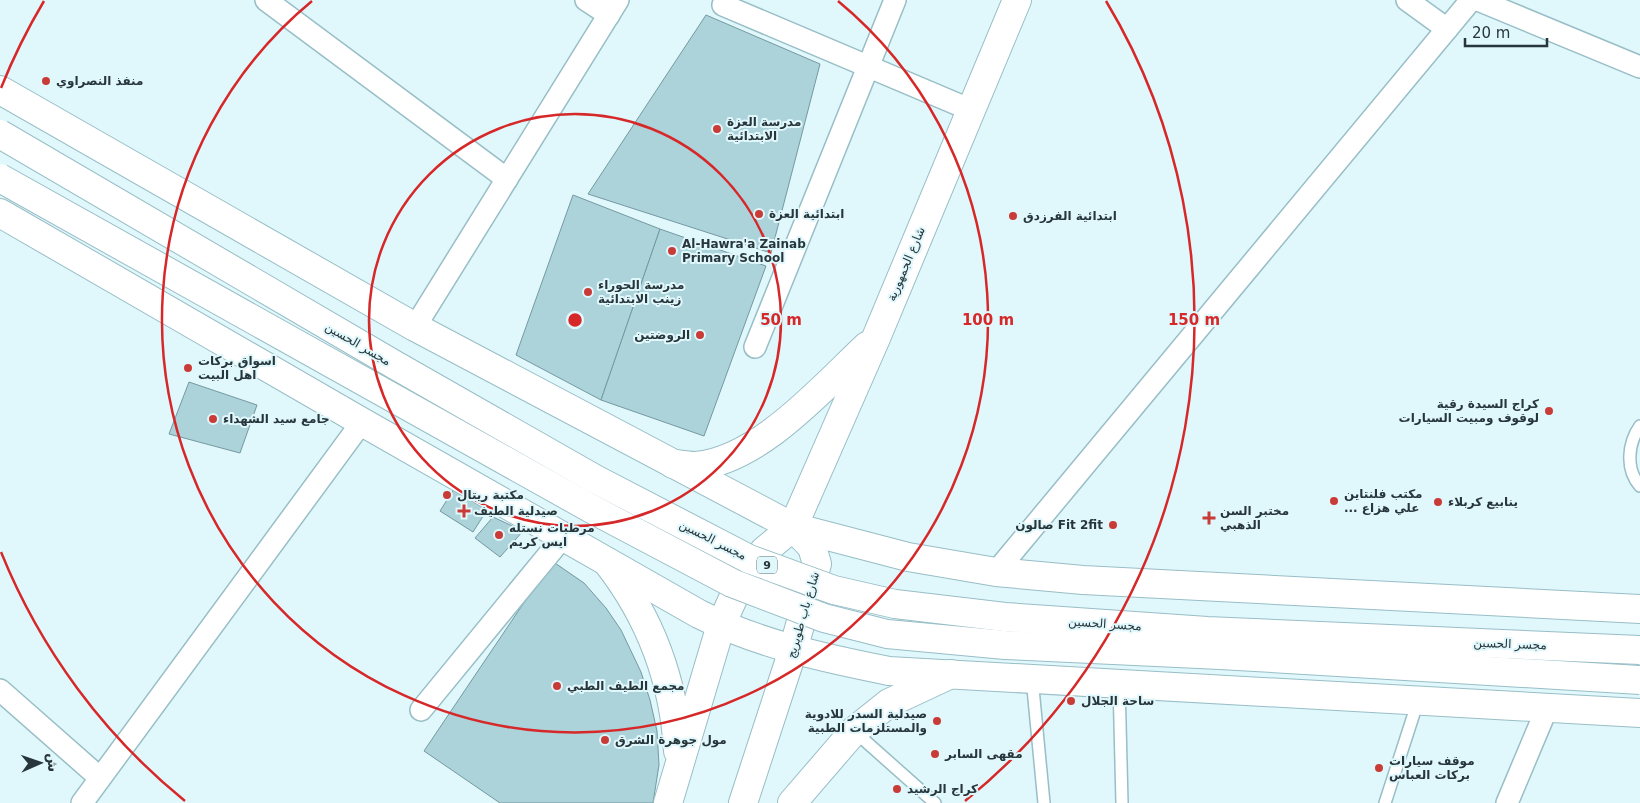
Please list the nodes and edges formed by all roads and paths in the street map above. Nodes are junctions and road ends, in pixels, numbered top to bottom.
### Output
1 (266, 0) edge
2 (586, 0) edge
3 (895, 0) edge
4 (1016, 0) edge
5 (1407, 0) edge
6 (1471, 0) edge
7 (1478, 0) edge
8 (723, 5) dead end
9 (614, 7) edge
10 (1447, 29) junction
11 (868, 67) junction
12 (1640, 67) edge
13 (0, 90) edge
14 (971, 110) junction
15 (0, 134) edge
16 (0, 178) edge
17 (507, 179) junction
18 (0, 212) edge
19 (415, 327) junction
20 (876, 338) junction
21 (755, 347) dead end
22 (362, 422) junction
23 (1640, 426) edge
24 (673, 464) junction
25 (1640, 486) edge
26 (793, 527) junction
27 (563, 537) junction
28 (607, 562) junction
29 (996, 572) junction
30 (1640, 609) edge
31 (721, 625) junction
32 (794, 650) junction
33 (1640, 650) edge
34 (951, 674) junction
35 (1032, 678) junction
36 (1640, 680) edge
37 (1119, 683) junction
38 (0, 690) edge
39 (1418, 701) junction
40 (1547, 708) junction
41 (421, 710) dead end
42 (1640, 713) edge
43 (854, 731) junction
44 (678, 770) junction
45 (100, 778) junction
46 (82, 803) edge
47 (668, 803) edge
48 (743, 803) edge
49 (792, 803) edge
50 (935, 803) edge
51 (1044, 803) edge
52 (1122, 803) edge
53 (1385, 803) edge
54 (1507, 803) edge

1 - 17 street
2 - 9 street
3 - 11 street
4 - 14 main road, شارع الجمهورية
5 - 10 street
6 - 10 street
7 - 12 street
8 - 11 street
9 - 17 street
10 - 29 street
11 - 14 street
11 - 21 street
13 - 19 main road
14 - 20 main road, شارع الجمهورية
15 - 33 main road, مجسر الحسين / 9, bridge
16 - 36 main road, مجسر الحسين / 9, bridge
17 - 19 street
18 - 22 main road
19 - 24 main road
20 - 24 main road
20 - 26 main road, شارع الجمهورية
22 - 27 main road
22 - 45 street
23 - 25 lane
24 - 26 main road
26 - 29 main road
26 - 31 main road
26 - 32 main road, شارع باب طويريج
27 - 28 main road
27 - 41 street
28 - 31 main road
28 - 44 main road
29 - 30 main road
31 - 32 main road
31 - 44 main road
32 - 34 main road
32 - 48 main road, شارع باب طويريج
34 - 35 main road
34 - 43 main road
35 - 37 main road
35 - 51 lane
37 - 39 main road
37 - 52 lane
38 - 45 street
39 - 40 main road
39 - 53 lane
40 - 42 main road
40 - 54 street
43 - 49 main road
43 - 50 lane
44 - 47 main road
45 - 46 street

